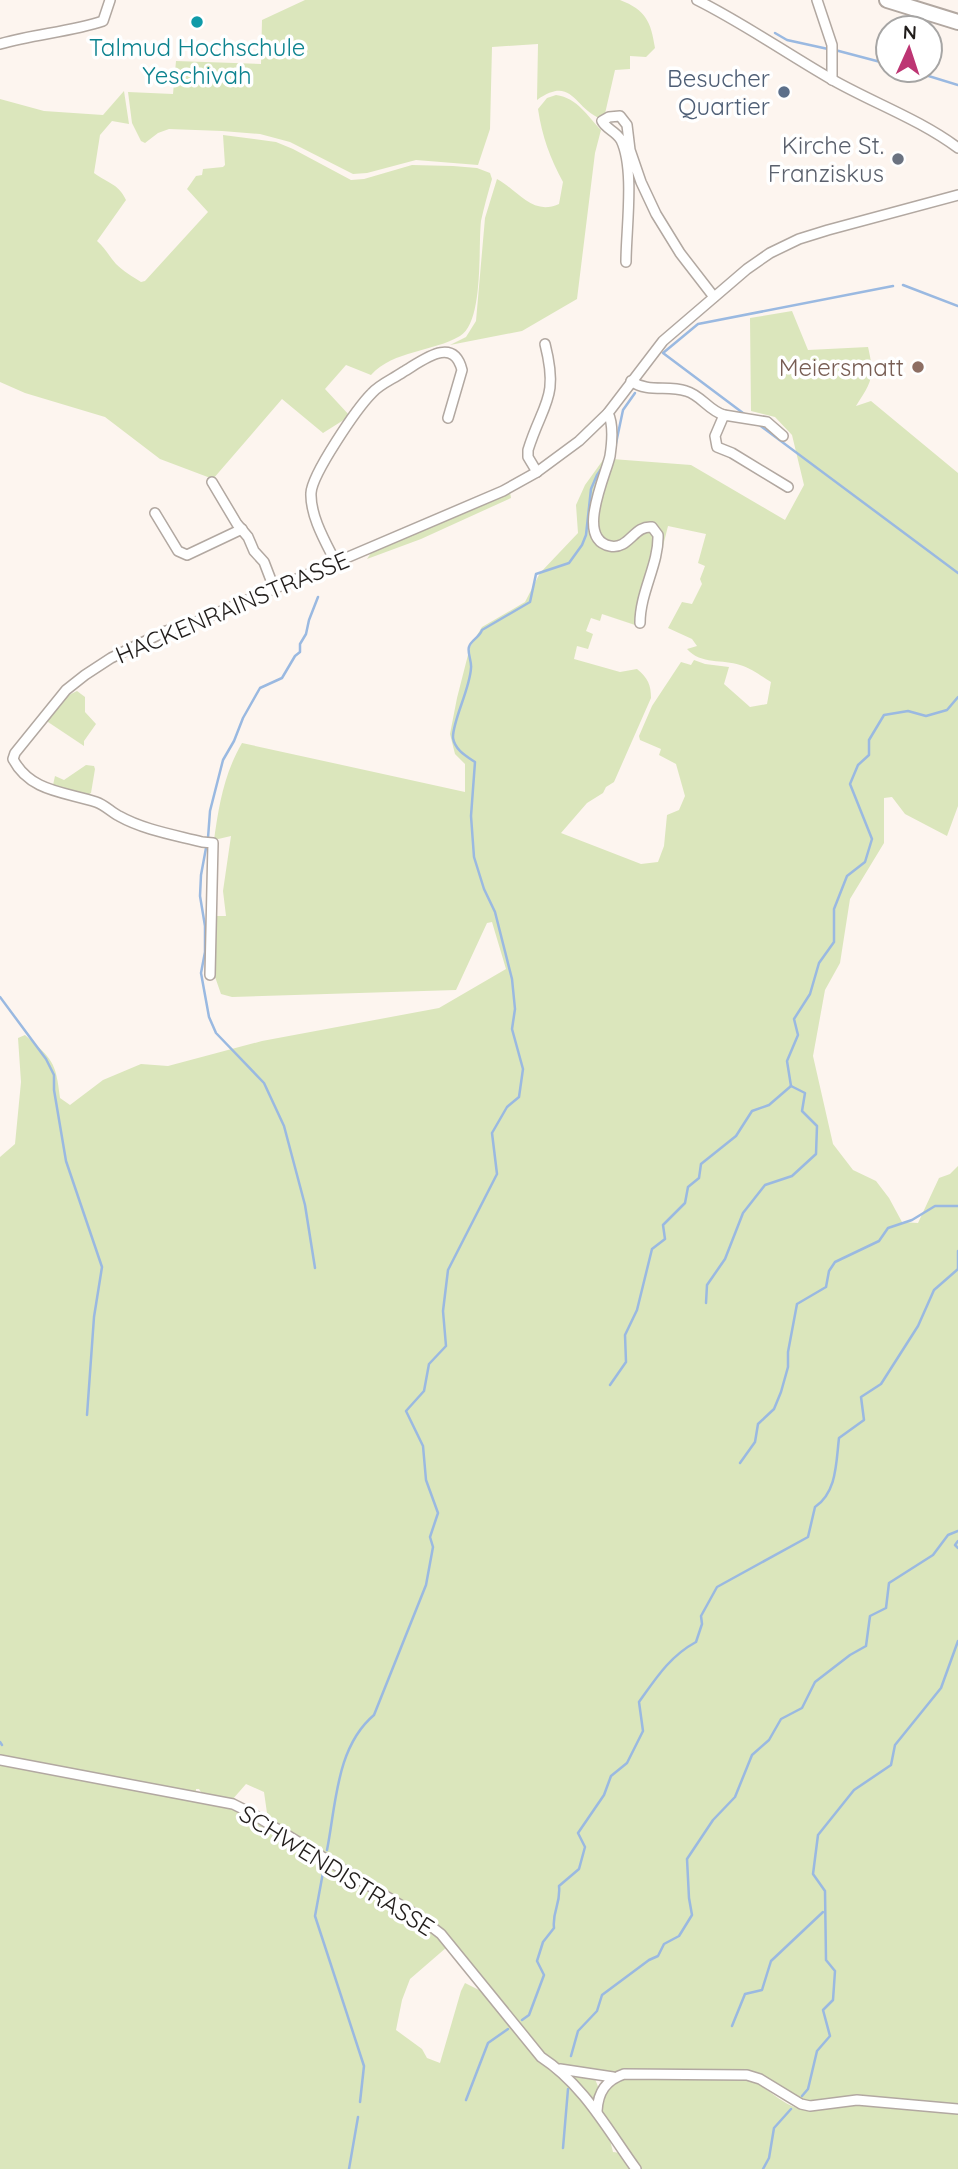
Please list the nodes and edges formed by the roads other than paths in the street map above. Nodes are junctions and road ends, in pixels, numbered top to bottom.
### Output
1 (110, 0) edge
2 (697, 0) edge
3 (817, 0) edge
4 (887, 0) edge
5 (958, 22) edge
6 (0, 44) edge
7 (832, 80) junction
8 (958, 148) edge
9 (958, 195) edge
10 (626, 261) dead end
11 (713, 297) junction
12 (545, 344) dead end
13 (631, 382) junction
14 (608, 413) junction
15 (724, 415) junction
16 (448, 418) dead end
17 (783, 436) dead end
18 (537, 472) junction
19 (212, 482) dead end
20 (788, 487) dead end
21 (155, 513) dead end
22 (242, 529) junction
23 (336, 563) junction
24 (274, 588) junction
25 (640, 623) dead end
26 (210, 975) dead end
27 (0, 1760) edge
28 (560, 2069) junction
29 (613, 2077) junction
30 (958, 2109) edge
31 (597, 2111) junction
32 (636, 2169) edge

1 - 6 street
2 - 7 street
3 - 7 street
4 - 5 main road
7 - 8 street
9 - 11 street, HACKENRAINSTRASSE
10 - 11 street
11 - 13 street, HACKENRAINSTRASSE
12 - 18 street
13 - 14 street, HACKENRAINSTRASSE
13 - 15 street
14 - 18 street, HACKENRAINSTRASSE
14 - 25 street
15 - 17 street
15 - 20 street
16 - 23 street
18 - 23 street, HACKENRAINSTRASSE
19 - 22 street
21 - 22 street
22 - 24 street
23 - 24 street, HACKENRAINSTRASSE
24 - 26 street, HACKENRAINSTRASSE
27 - 28 street, SCHWENDISTRASSE
28 - 29 street
28 - 31 street, SCHWENDISTRASSE
29 - 30 street
29 - 31 street
31 - 32 street, SCHWENDISTRASSE

